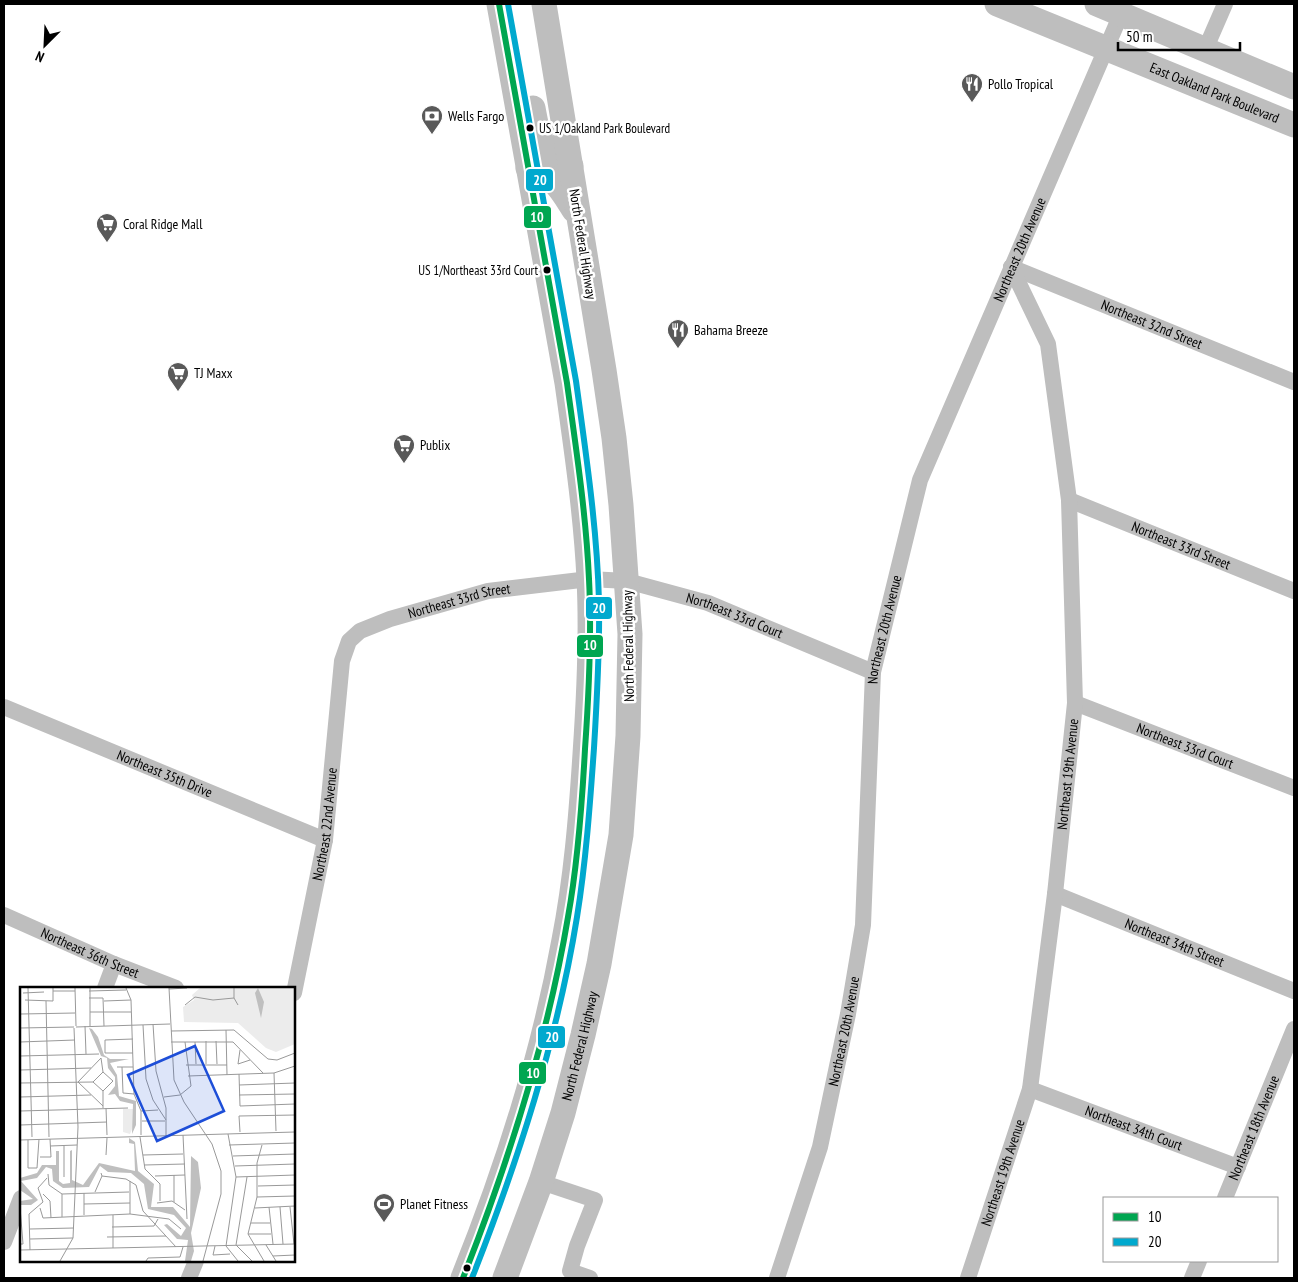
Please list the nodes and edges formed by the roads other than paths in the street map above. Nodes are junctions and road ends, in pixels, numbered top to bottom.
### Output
1 (499, 4) edge
2 (544, 4) edge
3 (997, 4) edge
4 (1097, 4) edge
5 (1225, 4) edge
6 (1121, 14) junction
7 (1106, 48) junction
8 (1205, 50) junction
9 (510, 64) junction
10 (1294, 87) edge
11 (1294, 125) edge
12 (570, 166) junction
13 (528, 168) junction
14 (579, 216) junction
15 (1011, 267) junction
16 (1294, 382) edge
17 (1069, 500) junction
18 (589, 578) junction
19 (627, 581) junction
20 (1294, 591) edge
21 (344, 652) joint
22 (873, 672) junction
23 (1075, 702) junction
24 (4, 707) edge
25 (1294, 788) edge
26 (325, 840) junction
27 (1055, 894) junction
28 (4, 915) edge
29 (114, 964) junction
30 (104, 987) edge
31 (173, 987) edge
32 (295, 988) edge
33 (1294, 991) edge
34 (1294, 1029) edge
35 (1030, 1089) junction
36 (520, 1117) junction
37 (1238, 1167) junction
38 (541, 1182) junction
39 (1225, 1197) edge
40 (20, 1201) edge
41 (4, 1242) edge
42 (196, 1262) edge
43 (1199, 1262) edge
44 (189, 1278) edge
45 (463, 1278) edge
46 (505, 1278) edge
47 (590, 1278) edge
48 (777, 1278) edge
49 (968, 1278) edge
50 (1192, 1278) edge

1 - 9 main road
2 - 12 main road, North Federal Highway
3 - 7 main road, East Oakland Park Boulevard
4 - 6 main road
5 - 8 street
6 - 7 street, Northeast 20th Avenue
6 - 8 main road
7 - 11 main road, East Oakland Park Boulevard
7 - 15 street, Northeast 20th Avenue
8 - 10 main road
9 - 12 main road
9 - 13 main road
12 - 14 main road, North Federal Highway
13 - 14 main road
13 - 18 main road
14 - 19 main road, North Federal Highway
15 - 16 street, Northeast 32nd Street
15 - 17 street, Northeast 19th Avenue
15 - 22 street, Northeast 20th Avenue
17 - 20 street, Northeast 33rd Street
17 - 23 street, Northeast 19th Avenue
18 - 19 street, Northeast 33rd Court
18 - 21 street, Northeast 33rd Street
18 - 36 main road
19 - 22 street, Northeast 33rd Court
19 - 38 main road, North Federal Highway
21 - 26 street, Northeast 22nd Avenue
22 - 48 street, Northeast 20th Avenue
23 - 25 street, Northeast 33rd Court
23 - 27 street, Northeast 19th Avenue
24 - 26 street, Northeast 35th Drive
26 - 32 street, Northeast 22nd Avenue
27 - 33 street, Northeast 34th Street
27 - 35 street, Northeast 19th Avenue
28 - 29 street, Northeast 36th Street
29 - 30 street
29 - 31 street, Northeast 36th Street
34 - 37 street, Northeast 18th Avenue
35 - 37 street, Northeast 34th Court
35 - 49 street, Northeast 19th Avenue
36 - 38 main road
36 - 45 main road
37 - 39 street, Northeast 18th Avenue
38 - 46 main road, North Federal Highway
38 - 47 street
40 - 41 street
42 - 44 street
43 - 50 street

